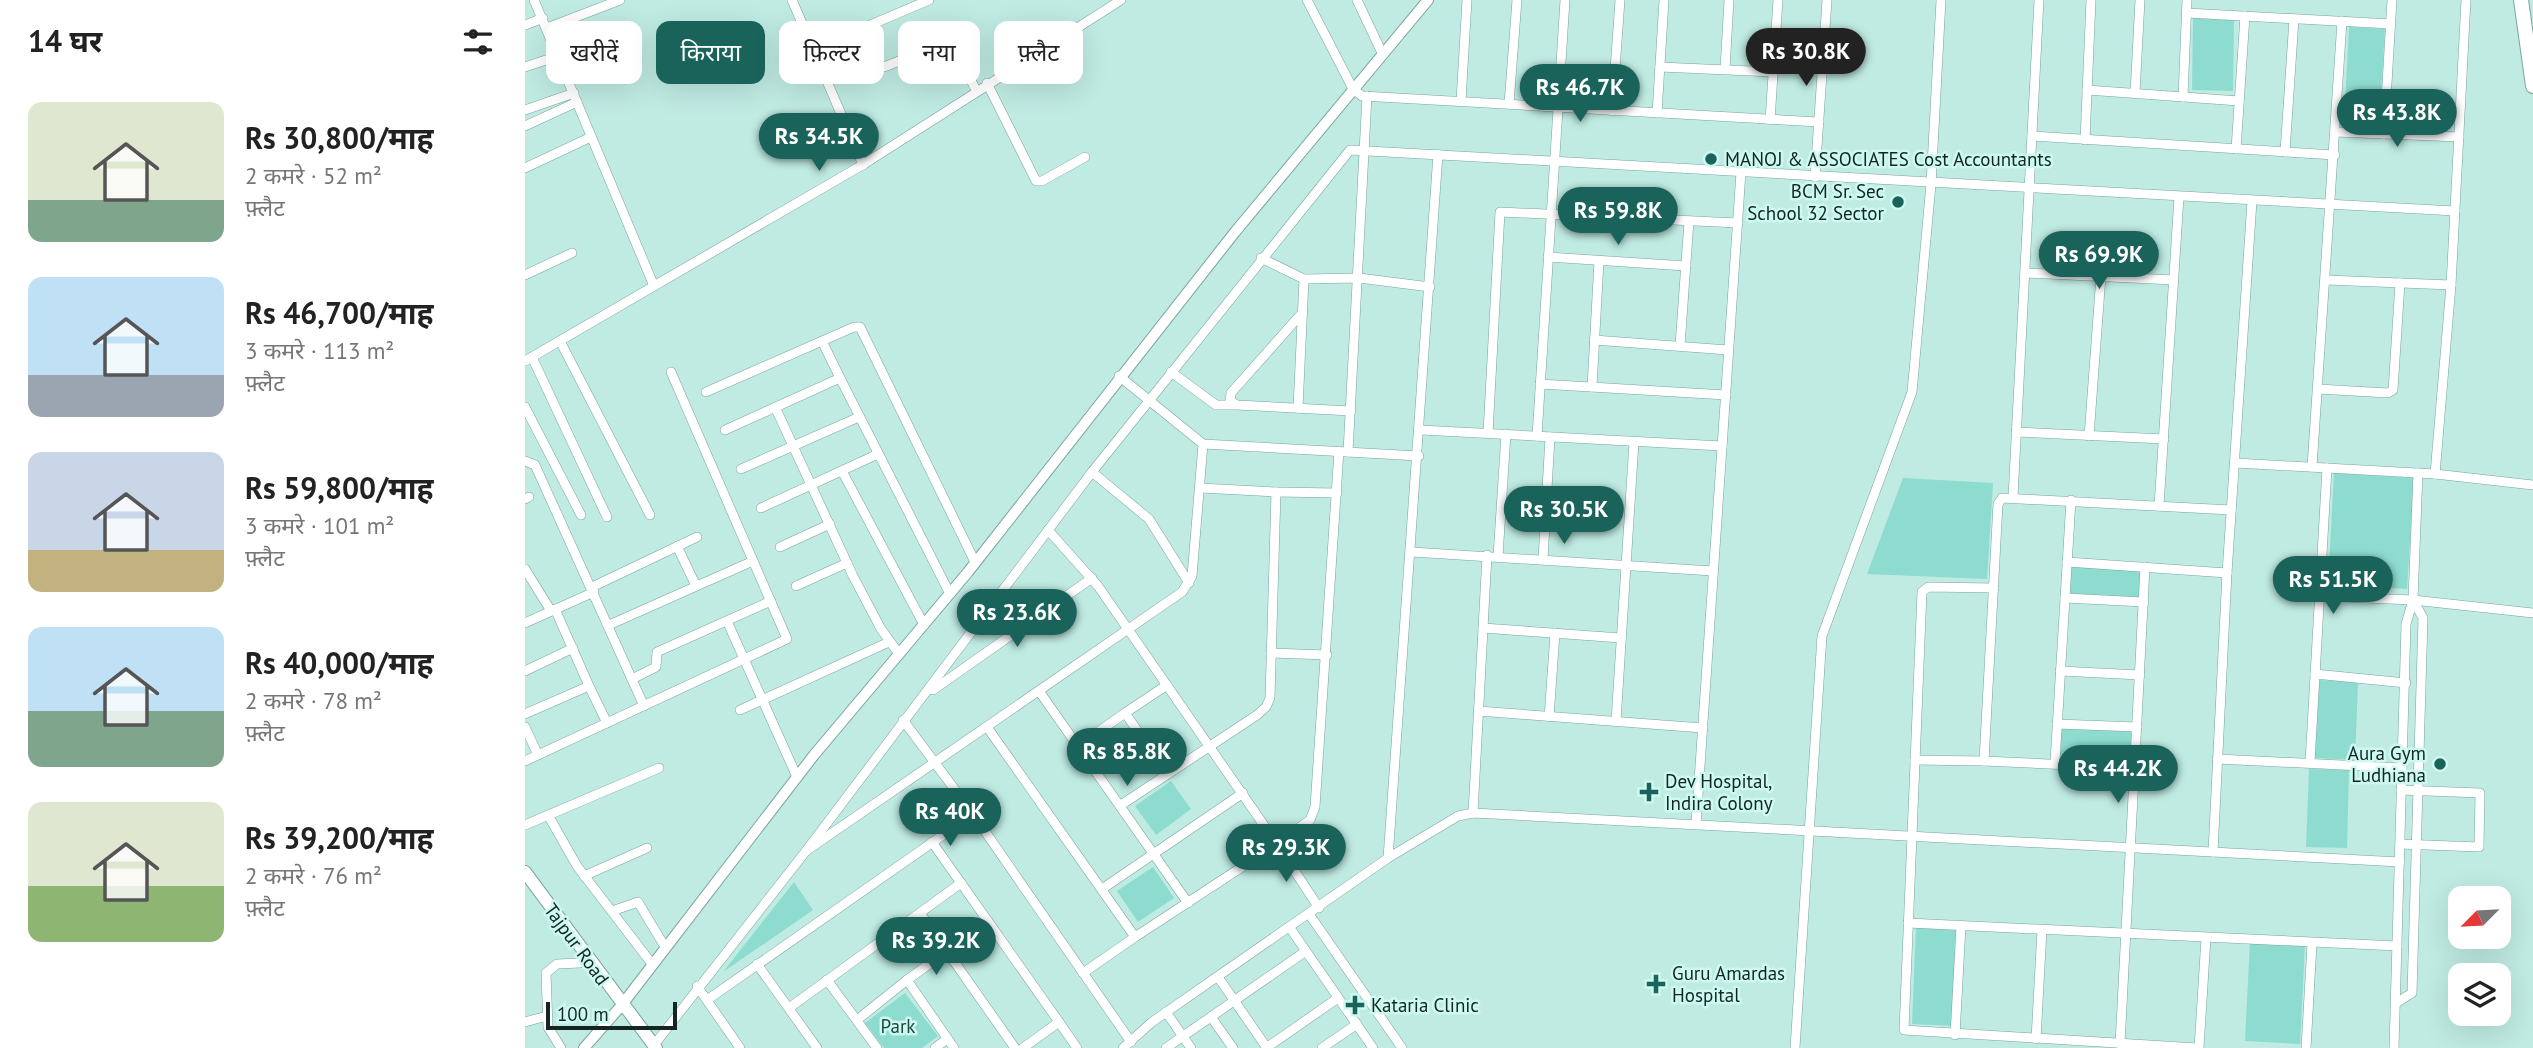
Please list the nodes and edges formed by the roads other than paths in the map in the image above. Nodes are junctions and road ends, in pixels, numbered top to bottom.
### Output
1 (534, 0) edge
2 (619, 0) edge
3 (792, 0) edge
4 (929, 0) edge
5 (1121, 0) edge
6 (1307, 0) edge
7 (1357, 0) edge
8 (1428, 0) edge
9 (1467, 0) edge
10 (1517, 0) edge
11 (1565, 0) edge
12 (1620, 0) edge
13 (1664, 0) edge
14 (1729, 0) edge
15 (1778, 0) edge
16 (1827, 0) edge
17 (1941, 0) edge
18 (2039, 0) edge
19 (2091, 0) edge
20 (2140, 0) edge
21 (2187, 0) edge
22 (2392, 0) edge
23 (2466, 0) edge
24 (2521, 0) edge
25 (2187, 13) junction
26 (2245, 16) junction
27 (543, 19) junction
28 (2294, 19) junction
29 (567, 21) edge
30 (880, 21) edge
31 (2342, 21) junction
32 (525, 24) edge
33 (2391, 24) junction
34 (546, 26) edge
35 (1383, 55) junction
36 (546, 60) edge
37 (525, 67) edge
38 (1660, 67) junction
39 (884, 68) dead end
40 (1725, 69) junction
41 (1773, 72) junction
42 (986, 83) junction
43 (570, 84) edge
44 (2533, 86) edge
45 (1353, 89) junction
46 (976, 90) junction
47 (2087, 90) junction
48 (2135, 93) junction
49 (1367, 96) junction
50 (575, 97) junction
51 (2183, 97) junction
52 (2239, 101) junction
53 (1461, 102) junction
54 (1509, 104) junction
55 (1558, 107) junction
56 (525, 110) edge
57 (1612, 111) junction
58 (1657, 113) junction
59 (1770, 120) junction
60 (1819, 122) junction
61 (525, 126) edge
62 (2336, 132) junction
63 (2384, 134) junction
64 (2032, 136) junction
65 (591, 137) junction
66 (2459, 137) junction
67 (2085, 140) junction
68 (1366, 149) junction
69 (2236, 149) junction
70 (2285, 152) junction
71 (1438, 154) junction
72 (2335, 155) junction
73 (1086, 157) dead end
74 (1555, 161) junction
75 (863, 165) junction
76 (525, 168) edge
77 (1741, 172) junction
78 (1815, 177) junction
79 (1931, 184) junction
80 (2029, 189) junction
81 (2179, 197) junction
82 (2252, 201) junction
83 (2332, 205) junction
84 (2455, 211) junction
85 (1552, 213) junction
86 (1689, 221) junction
87 (1738, 223) junction
88 (572, 253) dead end
89 (1548, 257) junction
90 (1261, 258) junction
91 (1599, 261) junction
92 (1686, 266) junction
93 (2025, 272) junction
94 (525, 275) edge
95 (2101, 276) junction
96 (1359, 278) junction
97 (1304, 279) junction
98 (2174, 280) junction
99 (2326, 280) junction
100 (2400, 283) junction
101 (2451, 285) junction
102 (654, 286) junction
103 (1430, 287) junction
104 (1303, 312) junction
105 (1594, 340) junction
106 (560, 341) junction
107 (822, 341) junction
108 (1680, 346) junction
109 (1728, 350) junction
110 (527, 358) edge
111 (671, 372) dead end
112 (1171, 372) junction
113 (1119, 376) junction
114 (840, 379) junction
115 (1540, 384) junction
116 (1592, 387) junction
117 (2318, 389) junction
118 (706, 392) dead end
119 (1725, 395) junction
120 (1148, 400) junction
121 (1234, 405) junction
122 (525, 407) edge
123 (1298, 408) junction
124 (776, 409) junction
125 (1352, 411) junction
126 (859, 417) junction
127 (725, 430) dead end
128 (1420, 430) junction
129 (2016, 432) junction
130 (1488, 433) junction
131 (1506, 434) junction
132 (1537, 436) junction
133 (2089, 436) junction
134 (1551, 437) junction
135 (2164, 439) junction
136 (1634, 442) junction
137 (1203, 444) junction
138 (793, 445) junction
139 (1722, 446) junction
140 (1344, 451) junction
141 (878, 454) junction
142 (1419, 456) junction
143 (525, 461) edge
144 (2235, 463) junction
145 (2312, 467) junction
146 (741, 468) dead end
147 (2327, 468) junction
148 (842, 471) junction
149 (1092, 472) junction
150 (2418, 473) junction
151 (2435, 474) junction
152 (811, 484) junction
153 (2533, 485) edge
154 (1201, 488) junction
155 (1276, 492) junction
156 (1337, 493) junction
157 (2013, 497) junction
158 (2071, 500) junction
159 (2159, 506) junction
160 (761, 508) dead end
161 (2231, 510) junction
162 (581, 515) dead end
163 (650, 515) dead end
164 (607, 517) dead end
165 (830, 524) junction
166 (1048, 530) junction
167 (697, 537) dead end
168 (677, 546) junction
169 (780, 547) dead end
170 (1412, 552) junction
171 (1487, 555) junction
172 (1498, 556) junction
173 (1543, 559) junction
174 (753, 561) junction
175 (975, 562) junction
176 (2067, 562) junction
177 (847, 563) junction
178 (1626, 565) junction
179 (2145, 567) junction
180 (525, 569) edge
181 (1713, 571) junction
182 (2227, 573) junction
183 (1092, 578) junction
184 (1189, 583) junction
185 (697, 586) junction
186 (796, 586) dead end
187 (1994, 588) junction
188 (593, 589) junction
189 (950, 594) junction
190 (2319, 596) junction
191 (2065, 597) junction
192 (2413, 600) junction
193 (771, 601) junction
194 (2144, 602) junction
195 (553, 610) junction
196 (2533, 613) edge
197 (727, 621) junction
198 (525, 623) edge
199 (609, 625) junction
200 (924, 625) junction
201 (1483, 628) junction
202 (1129, 629) junction
203 (1555, 633) junction
204 (1621, 638) junction
205 (890, 642) junction
206 (573, 648) junction
207 (1271, 653) junction
208 (899, 654) junction
209 (1327, 655) junction
210 (746, 661) junction
211 (525, 671) edge
212 (2060, 671) junction
213 (2315, 674) junction
214 (2140, 675) junction
215 (632, 679) junction
216 (2406, 682) junction
217 (1167, 685) junction
218 (589, 686) junction
219 (1039, 691) junction
220 (926, 695) junction
221 (763, 699) junction
222 (644, 706) junction
223 (740, 710) dead end
224 (1478, 711) junction
225 (1125, 713) junction
226 (525, 714) edge
227 (1549, 716) junction
228 (903, 720) junction
229 (1616, 721) junction
230 (607, 723) junction
231 (2057, 724) junction
232 (525, 727) edge
233 (987, 727) junction
234 (2137, 727) junction
235 (1703, 728) junction
236 (1209, 744) junction
237 (1079, 746) junction
238 (538, 755) junction
239 (2217, 759) junction
240 (1915, 760) junction
241 (525, 761) edge
242 (1984, 761) junction
243 (2310, 761) junction
244 (936, 762) junction
245 (2055, 762) junction
246 (659, 768) dead end
247 (2135, 768) junction
248 (2402, 768) junction
249 (1167, 773) junction
250 (797, 777) junction
251 (2401, 790) junction
252 (2418, 791) junction
253 (1243, 793) junction
254 (1121, 805) junction
255 (1473, 813) junction
256 (973, 814) junction
257 (548, 815) junction
258 (1696, 824) junction
259 (525, 825) edge
260 (1810, 831) junction
261 (1912, 834) junction
262 (932, 842) junction
263 (1277, 844) junction
264 (2400, 845) junction
265 (2416, 845) junction
266 (2131, 847) junction
267 (647, 848) dead end
268 (806, 851) junction
269 (2213, 852) junction
270 (1155, 853) junction
271 (1388, 858) junction
272 (2400, 862) junction
273 (525, 872) edge
274 (585, 876) junction
275 (961, 883) junction
276 (525, 887) edge
277 (1102, 889) junction
278 (1188, 903) junction
279 (1319, 908) junction
280 (612, 911) junction
281 (920, 913) junction
282 (1309, 914) junction
283 (1908, 923) junction
284 (1961, 926) junction
285 (1290, 928) junction
286 (2042, 930) junction
287 (2125, 933) junction
288 (1135, 937) junction
289 (2206, 939) junction
290 (2312, 944) junction
291 (2397, 946) junction
292 (665, 947) junction
293 (947, 951) junction
294 (1306, 951) junction
295 (580, 963) junction
296 (652, 964) junction
297 (757, 964) junction
298 (1083, 973) junction
299 (1218, 977) junction
300 (827, 980) junction
301 (907, 981) junction
302 (697, 986) junction
303 (1338, 998) junction
304 (707, 1000) junction
305 (1235, 1001) junction
306 (2396, 1003) junction
307 (789, 1008) junction
308 (619, 1009) junction
309 (1167, 1012) junction
310 (547, 1016) junction
311 (1211, 1017) junction
312 (857, 1020) junction
313 (525, 1022) edge
314 (1059, 1022) junction
315 (1357, 1024) junction
316 (1955, 1035) junction
317 (1183, 1036) junction
318 (947, 1039) junction
319 (2036, 1039) junction
320 (2120, 1044) junction
321 (1127, 1045) edge
322 (651, 1047) edge
323 (561, 1048) edge
324 (584, 1048) edge
325 (740, 1048) edge
326 (817, 1048) edge
327 (877, 1048) edge
328 (935, 1048) edge
329 (954, 1048) edge
330 (1016, 1048) edge
331 (1023, 1048) edge
332 (1077, 1048) edge
333 (1166, 1048) edge
334 (1192, 1048) edge
335 (1233, 1048) edge
336 (1267, 1048) edge
337 (1322, 1048) edge
338 (1373, 1048) edge
339 (1402, 1048) edge
340 (1795, 1048) edge
341 (2198, 1048) edge
342 (2306, 1048) edge
343 (2394, 1048) edge

1 - 27 street
2 - 29 street
3 - 75 street
4 - 30 street
5 - 42 street
6 - 45 street
7 - 35 street
8 - 35 street
9 - 53 street
10 - 54 street
11 - 55 street
12 - 57 street
13 - 38 street
14 - 40 street
15 - 41 street
16 - 60 street
17 - 79 street
18 - 64 street
19 - 47 street
20 - 48 street
21 - 25 street
22 - 33 street
23 - 66 street
24 - 44 main road
25 - 26 street
25 - 51 street
26 - 28 street
26 - 52 street
27 - 32 street
27 - 34 street
28 - 31 street
28 - 70 street
31 - 33 street
31 - 62 street
33 - 63 street
35 - 45 street
36 - 37 street
38 - 40 street
38 - 58 street
39 - 46 street
40 - 41 street
41 - 59 street
42 - 46 street
42 - 73 street
43 - 50 street
45 - 49 street
45 - 113 street
46 - 75 street
47 - 48 street
47 - 67 street
48 - 51 street
49 - 53 street
49 - 68 street
50 - 56 street
50 - 61 street
50 - 65 street
51 - 52 street
52 - 69 street
53 - 54 street
54 - 55 street
55 - 57 street
55 - 74 street
57 - 58 street
58 - 59 street
59 - 60 street
60 - 78 street
62 - 63 street
62 - 72 street
63 - 66 street
64 - 67 street
64 - 80 street
65 - 76 street
65 - 102 street
66 - 84 street
67 - 69 street
68 - 71 street
68 - 90 street
68 - 96 street
69 - 70 street
70 - 72 street
71 - 74 street
71 - 103 street
72 - 83 street
74 - 77 street
74 - 85 street
75 - 102 street
77 - 78 street
77 - 87 street
78 - 79 street
79 - 80 street
79 - 260 street
80 - 81 street
80 - 93 street
81 - 82 street
81 - 98 street
82 - 83 street
82 - 144 street
83 - 84 street
83 - 99 street
84 - 101 street
85 - 86 street
85 - 89 street
85 - 130 street
86 - 87 street
86 - 92 street
87 - 109 street
88 - 94 street
89 - 91 street
89 - 115 street
90 - 97 street
90 - 112 street
91 - 92 street
91 - 105 street
92 - 108 street
93 - 95 street
93 - 129 street
95 - 98 street
95 - 133 street
96 - 97 street
96 - 103 street
96 - 125 street
97 - 104 street
98 - 135 street
99 - 100 street
99 - 117 street
100 - 101 street
100 - 117 street
101 - 151 street
102 - 106 street
103 - 128 street
104 - 121 street
104 - 123 street
105 - 108 street
105 - 116 street
106 - 110 street
106 - 163 street
107 - 114 street
107 - 118 street
107 - 175 street
108 - 109 street
109 - 119 street
110 - 164 street
111 - 174 street
112 - 120 street
112 - 121 street
113 - 120 street
113 - 175 street
114 - 124 street
114 - 126 street
115 - 116 street
115 - 132 street
116 - 119 street
117 - 145 street
119 - 139 street
120 - 137 street
120 - 149 street
121 - 123 street
122 - 162 street
123 - 125 street
124 - 127 street
124 - 138 street
125 - 140 street
126 - 138 street
126 - 141 street
128 - 130 street
128 - 142 street
129 - 133 street
129 - 157 street
130 - 131 street
131 - 132 street
131 - 172 street
132 - 134 street
133 - 135 street
134 - 136 street
134 - 173 street
135 - 159 street
136 - 139 street
136 - 178 street
137 - 140 street
137 - 154 street
138 - 146 street
138 - 152 street
139 - 181 street
140 - 142 street
140 - 156 street
141 - 148 street
141 - 189 street
142 - 170 street
143 - 188 street
144 - 145 street
144 - 161 street
145 - 147 street
147 - 150 street
147 - 190 street
148 - 152 street
148 - 200 street
149 - 166 street
149 - 184 street
150 - 151 street
150 - 192 street
151 - 153 street
152 - 160 street
152 - 165 street
154 - 155 street
154 - 184 street
155 - 156 street
155 - 207 street
156 - 209 street
157 - 158 street
157 - 187 street
158 - 159 street
158 - 176 street
159 - 161 street
161 - 182 street
165 - 169 street
165 - 177 street
166 - 183 street
166 - 220 street
167 - 168 street
168 - 185 street
168 - 188 street
170 - 171 street
170 - 271 street
171 - 172 street
171 - 201 street
172 - 173 street
173 - 178 street
174 - 185 street
174 - 193 street
175 - 189 street
176 - 179 street
176 - 191 street
177 - 186 street
177 - 205 street
178 - 181 street
178 - 204 street
179 - 182 street
179 - 194 street
180 - 195 street
181 - 235 street
182 - 239 street
183 - 202 street
183 - 220 street
184 - 202 street
185 - 199 street
187 - 240 street
187 - 242 street
188 - 195 street
188 - 199 street
189 - 200 street
190 - 192 street
190 - 213 street
191 - 194 street
191 - 212 street
192 - 196 street
192 - 216 street
192 - 252 street
193 - 197 street
193 - 210 street
194 - 214 street
195 - 198 street
195 - 206 street
197 - 210 street
197 - 215 street
199 - 215 street
200 - 208 street
201 - 203 street
201 - 224 street
202 - 217 street
202 - 219 street
203 - 204 street
203 - 227 street
204 - 229 street
205 - 208 street
205 - 221 street
206 - 211 street
206 - 218 street
207 - 209 street
207 - 236 street
208 - 250 street
209 - 263 street
210 - 221 street
210 - 222 street
212 - 214 street
212 - 231 street
213 - 216 street
213 - 243 street
214 - 234 street
215 - 222 street
216 - 248 street
217 - 225 street
217 - 236 street
218 - 226 street
218 - 230 street
219 - 233 street
219 - 237 street
220 - 228 street
221 - 223 street
221 - 250 street
222 - 230 street
224 - 227 street
224 - 255 street
225 - 237 street
225 - 249 street
227 - 229 street
228 - 244 street
228 - 268 street
229 - 235 street
230 - 238 street
231 - 234 street
231 - 245 street
232 - 238 street
233 - 244 street
233 - 277 street
234 - 247 street
235 - 258 street
236 - 249 street
236 - 253 street
237 - 254 street
238 - 241 street
239 - 243 street
239 - 269 street
240 - 242 street
240 - 261 street
242 - 245 street
243 - 248 street
244 - 256 street
244 - 268 street
245 - 247 street
246 - 257 street
247 - 266 street
248 - 251 street
249 - 254 street
250 - 292 street
251 - 252 street
251 - 264 street
252 - 265 street
252 - 265 street
253 - 263 street
253 - 270 street
254 - 270 street
255 - 258 street
255 - 271 street
256 - 262 street
256 - 298 street
257 - 259 street
257 - 274 street
258 - 260 street
260 - 261 street
260 - 340 street
261 - 266 street
261 - 283 street
262 - 275 street
262 - 297 street
263 - 278 street
263 - 279 street
264 - 265 street
264 - 272 street
265 - 306 street
266 - 269 street
266 - 287 street
267 - 274 street
268 - 302 street
269 - 272 street
270 - 277 street
270 - 278 street
271 - 279 street
272 - 291 street
273 - 308 main road, Tajpur Road
274 - 280 street
275 - 281 street
275 - 314 street
276 - 295 main road, Tajpur Road
277 - 288 street
278 - 288 street
279 - 282 street
280 - 292 street
280 - 296 street
281 - 293 street
281 - 300 street
282 - 285 street
282 - 339 street
283 - 284 street
283 - 316 street
284 - 286 street
284 - 316 street
285 - 294 street
285 - 299 street
286 - 287 street
286 - 319 street
287 - 289 street
287 - 320 street
288 - 298 street
289 - 290 street
289 - 341 street
290 - 291 street
290 - 342 street
291 - 306 street
292 - 296 street
293 - 301 street
293 - 330 street
294 - 303 street
294 - 305 street
295 - 308 main road, Tajpur Road
295 - 310 street
296 - 308 street
297 - 304 street
297 - 307 street
298 - 321 street
299 - 305 street
299 - 309 street
300 - 307 street
300 - 312 street
301 - 312 street
301 - 318 street
302 - 304 street
302 - 322 street
303 - 315 street
303 - 336 street
304 - 325 street
305 - 311 street
305 - 336 street
306 - 343 street
307 - 326 street
308 - 322 main road, Tajpur Road
308 - 324 street
309 - 317 street
309 - 321 street
310 - 313 street
310 - 323 street
311 - 317 street
311 - 335 street
312 - 327 street
314 - 331 street
314 - 332 street
315 - 337 street
315 - 338 street
316 - 319 street
317 - 333 street
317 - 334 street
318 - 328 street
318 - 329 street
319 - 320 street
320 - 341 street

